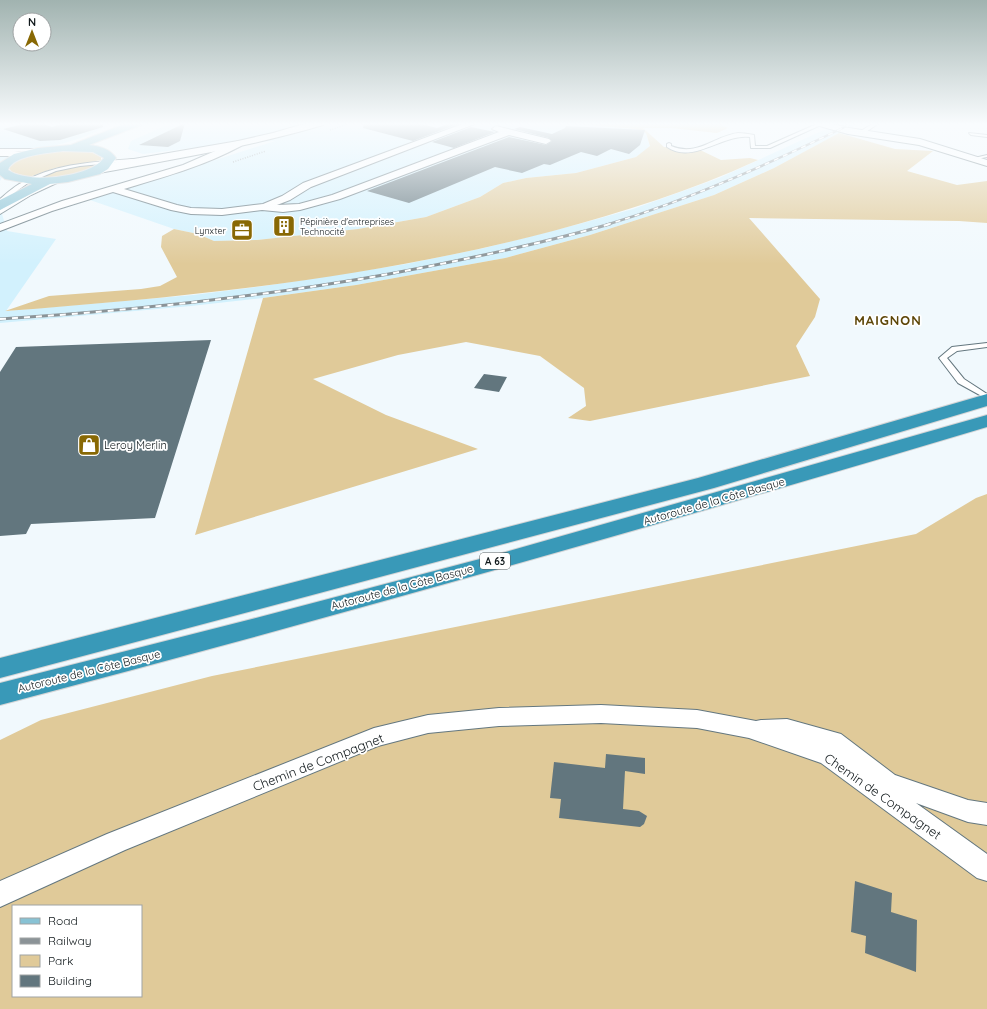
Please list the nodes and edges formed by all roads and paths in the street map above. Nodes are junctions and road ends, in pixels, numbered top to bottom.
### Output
1 (2, 170) edge
2 (54, 170) edge
3 (91, 170) edge
4 (178, 170) edge
5 (347, 170) edge
6 (407, 170) edge
7 (9, 177) junction
8 (56, 179) junction
9 (29, 180) junction
10 (0, 188) edge
11 (114, 189) junction
12 (300, 189) junction
13 (329, 199) junction
14 (0, 201) edge
15 (0, 206) edge
16 (262, 207) junction
17 (0, 212) edge
18 (0, 228) edge
19 (987, 345) edge
20 (987, 397) edge
21 (987, 400) edge
22 (987, 421) edge
23 (0, 668) edge
24 (0, 694) edge
25 (750, 729) junction
26 (987, 814) edge
27 (987, 869) edge
28 (0, 894) edge

1 - 7 main road
2 - 9 lane
3 - 8 main road
4 - 11 street
5 - 12 street
6 - 13 street
7 - 9 main road
7 - 10 main road
8 - 9 main road
8 - 15 main road
8 - 17 lane
9 - 14 lane
11 - 16 street
11 - 18 street
12 - 13 street
12 - 16 street
13 - 16 street
19 - 20 lane
21 - 23 highway, Autoroute de la Côte Basque / A 63
22 - 24 highway, Autoroute de la Côte Basque / A 63
25 - 26 street, Chemin de Compagnet
25 - 27 street, Chemin de Compagnet
25 - 28 street, Chemin de Compagnet

